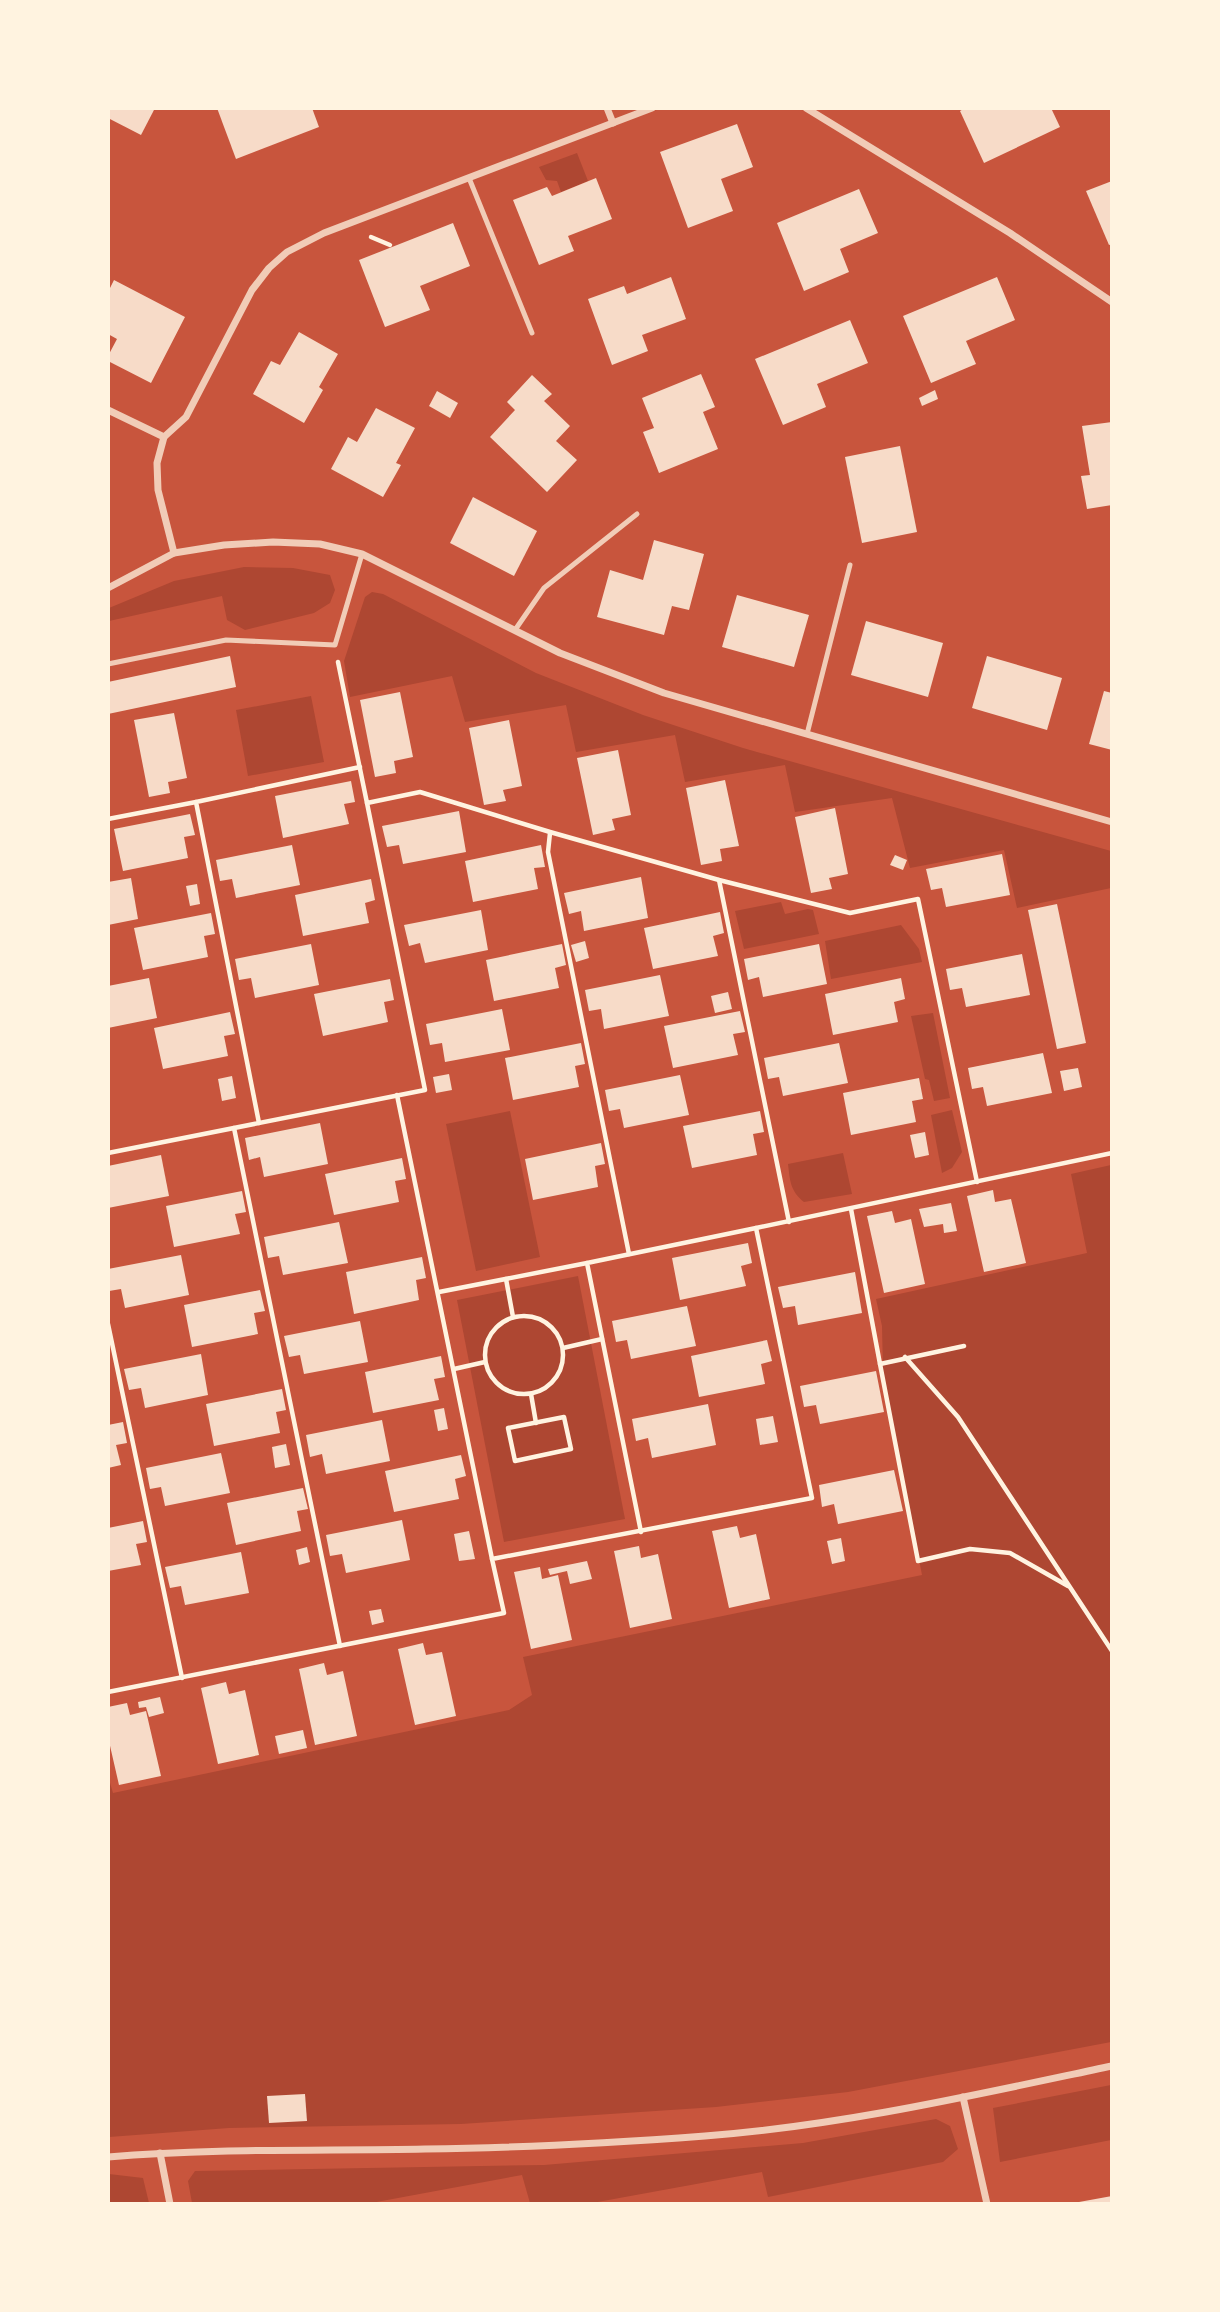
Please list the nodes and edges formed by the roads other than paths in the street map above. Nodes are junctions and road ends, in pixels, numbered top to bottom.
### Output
1 (607, 108) edge
2 (652, 108) edge
3 (806, 108) edge
4 (613, 123) junction
5 (469, 178) junction
6 (1111, 302) edge
7 (532, 333) dead end
8 (108, 410) edge
9 (164, 438) junction
10 (637, 514) dead end
11 (174, 553) junction
12 (362, 554) junction
13 (850, 565) dead end
14 (108, 589) edge
15 (515, 631) junction
16 (108, 664) edge
17 (807, 734) junction
18 (1111, 822) edge
19 (1111, 2066) edge
20 (963, 2097) junction
21 (160, 2153) junction
22 (108, 2157) edge
23 (170, 2203) edge
24 (987, 2203) edge

1 - 4 street
2 - 4 street
3 - 6 street
4 - 5 street
5 - 7 lane
5 - 9 street
8 - 9 street
9 - 11 street
10 - 15 lane
11 - 12 street
11 - 14 street
12 - 15 street
12 - 16 lane
13 - 17 lane
15 - 17 street
17 - 18 street
19 - 20 street
20 - 21 street
20 - 24 street
21 - 22 street
21 - 23 street

